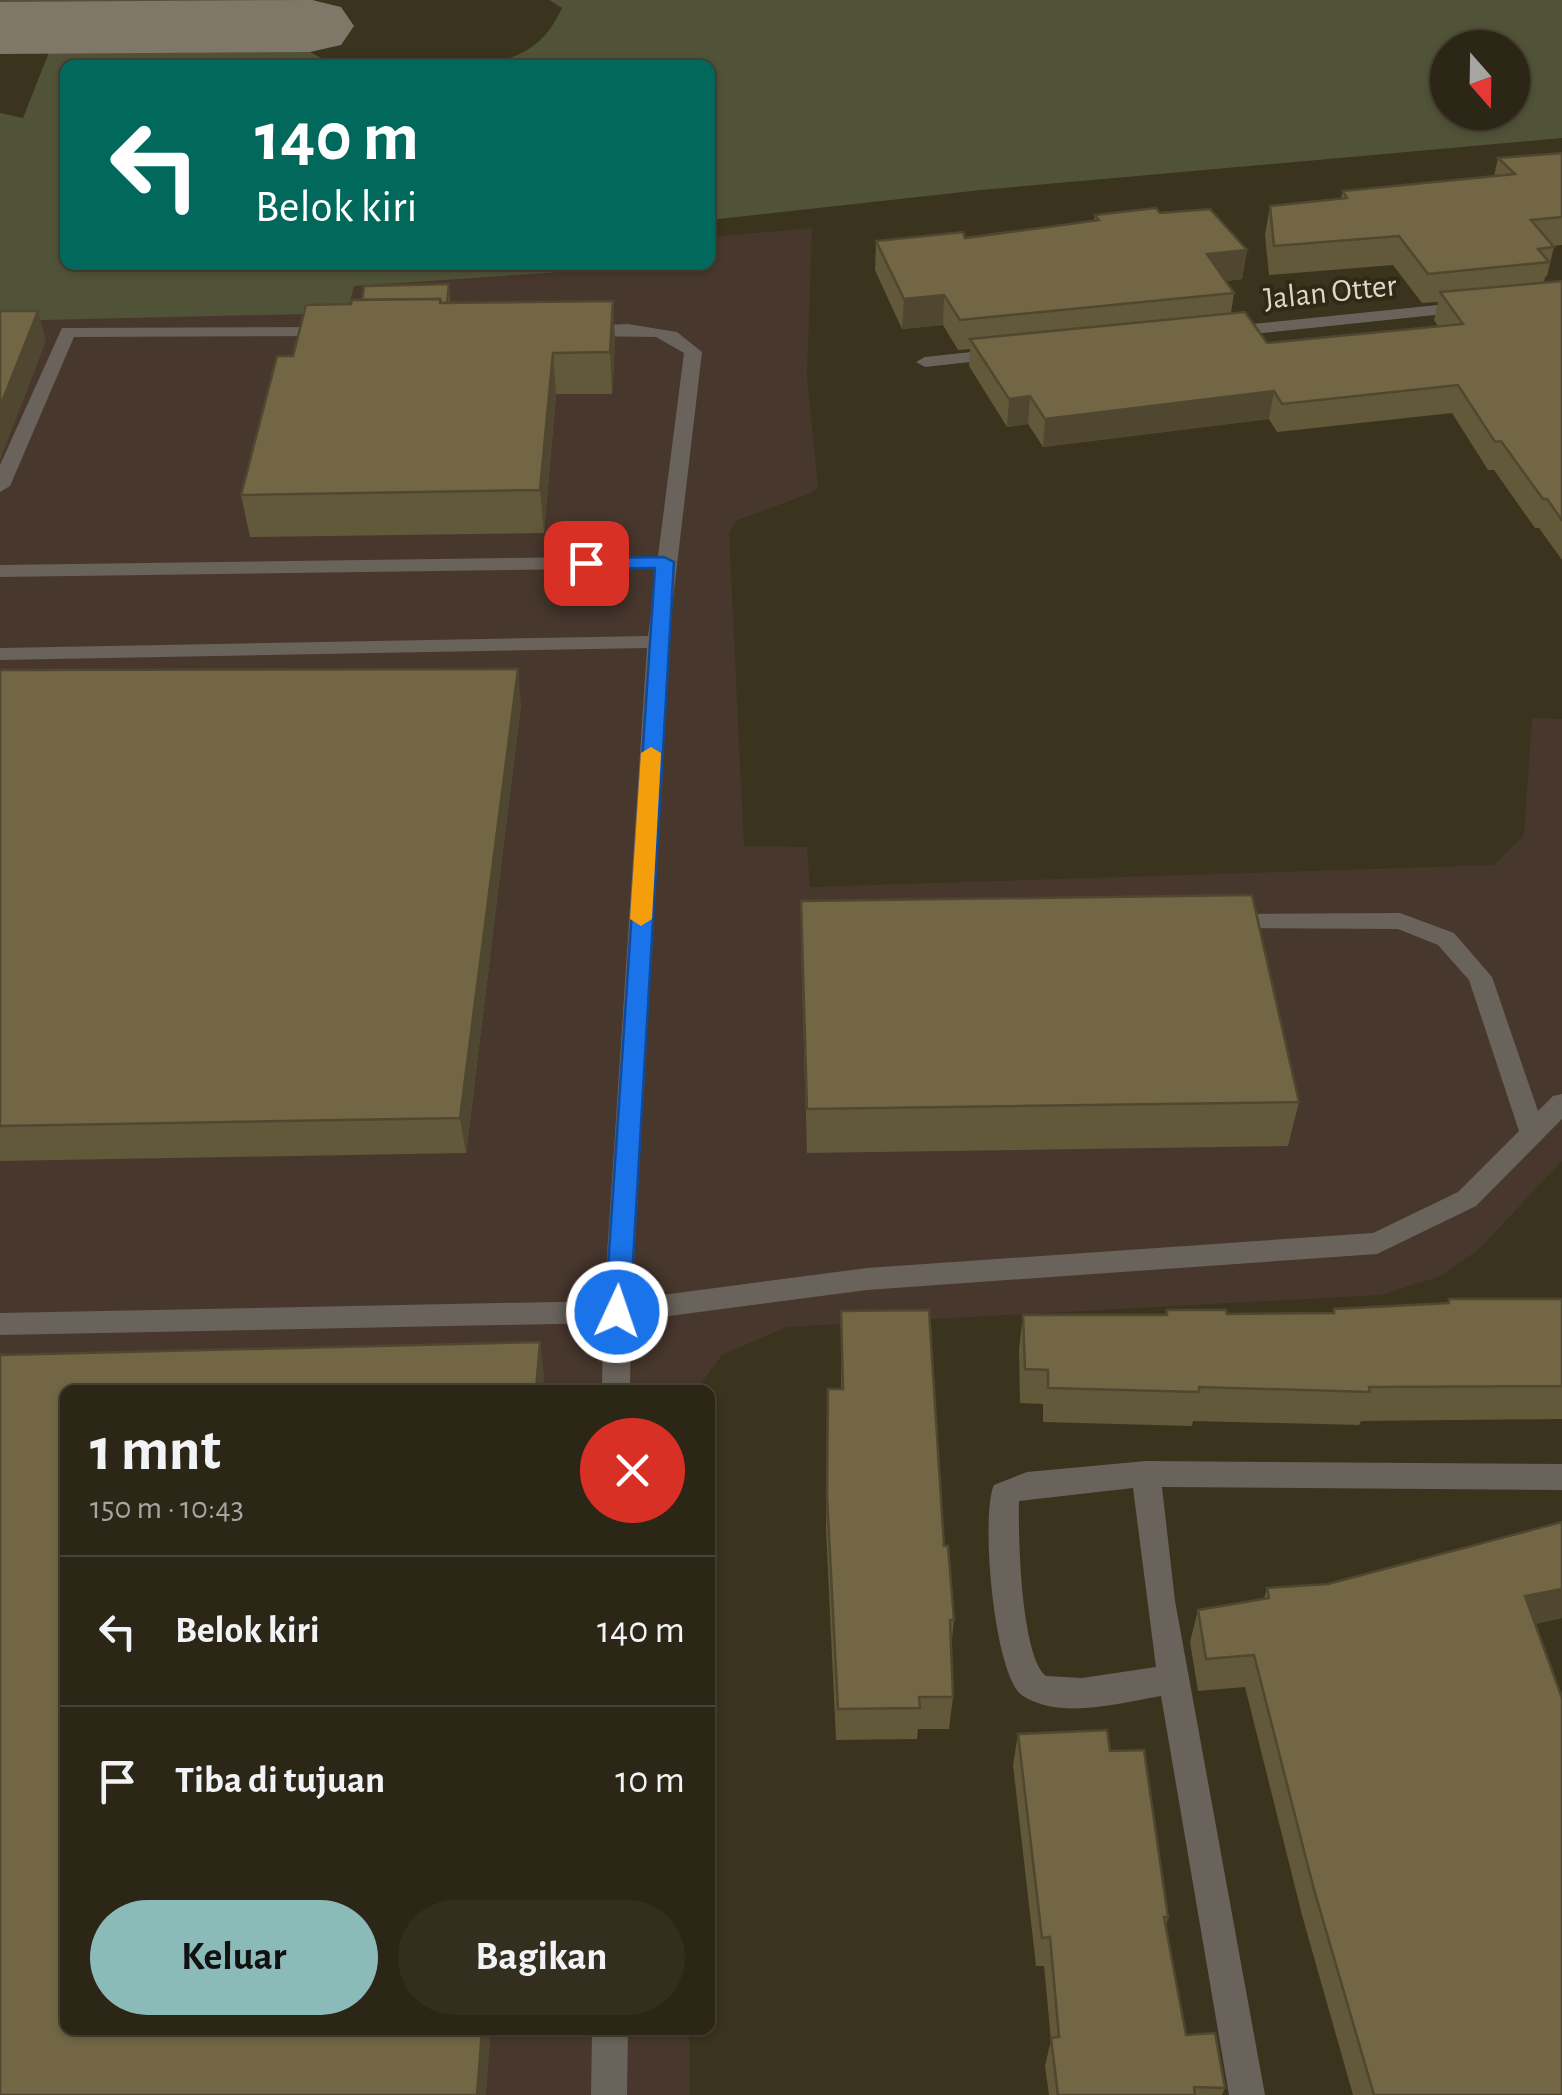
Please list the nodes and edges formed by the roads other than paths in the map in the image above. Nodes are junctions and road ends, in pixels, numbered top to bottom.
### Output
1 (1482, 306) edge
2 (562, 331) edge
3 (344, 332) edge
4 (1204, 334) edge
5 (1025, 352) edge
6 (925, 362) dead end
7 (0, 486) edge
8 (664, 562) junction
9 (0, 570) edge
10 (658, 642) junction
11 (0, 654) edge
12 (1208, 922) edge
13 (1562, 1103) edge
14 (1533, 1135) junction
15 (617, 1312) junction
16 (0, 1324) edge
17 (616, 1385) edge
18 (1146, 1474) junction
19 (1562, 1477) edge
20 (1174, 1679) junction
21 (610, 2035) edge
22 (609, 2095) edge
23 (1248, 2095) edge

1 - 4 street, Jalan Otter
2 - 8 street
3 - 7 street
5 - 6 street
8 - 9 street
8 - 10 street
10 - 11 street
10 - 15 street
12 - 14 street
13 - 14 street
14 - 15 street
15 - 16 street
15 - 17 street
18 - 19 street
18 - 20 street
18 - 20 street
20 - 23 street
21 - 22 street

